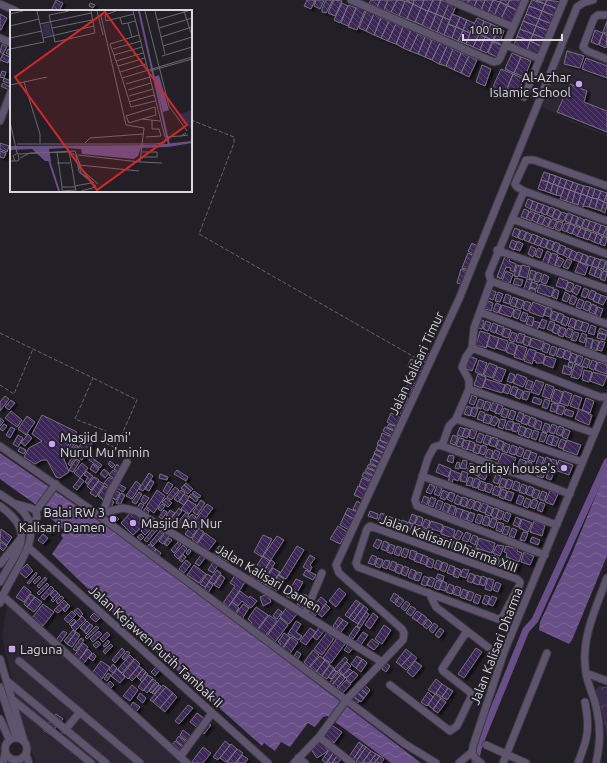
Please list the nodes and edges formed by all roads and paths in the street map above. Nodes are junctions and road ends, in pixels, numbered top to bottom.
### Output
1 (351, 0) edge
2 (449, 0) edge
3 (525, 0) edge
4 (564, 0) edge
5 (593, 0) edge
6 (0, 4) edge
7 (14, 10) edge
8 (607, 15) edge
9 (513, 27) junction
10 (0, 38) edge
11 (10, 43) edge
12 (506, 45) junction
13 (540, 59) junction
14 (607, 59) edge
15 (10, 95) edge
16 (524, 97) dead end
17 (192, 120) edge
18 (0, 122) edge
19 (607, 186) edge
20 (524, 191) junction
21 (512, 219) junction
22 (607, 221) edge
23 (497, 250) junction
24 (607, 254) edge
25 (491, 281) junction
26 (607, 290) edge
27 (480, 312) junction
28 (607, 324) edge
29 (0, 332) edge
30 (472, 348) junction
31 (33, 349) junction
32 (607, 360) edge
33 (429, 365) junction
34 (93, 378) junction
35 (0, 385) edge
36 (469, 389) junction
37 (604, 397) edge
38 (607, 403) edge
39 (456, 419) junction
40 (594, 433) junction
41 (0, 446) edge
42 (442, 446) junction
43 (127, 462) dead end
44 (582, 462) junction
45 (422, 476) junction
46 (55, 486) junction
47 (570, 494) junction
48 (1, 498) edge
49 (14, 504) junction
50 (0, 506) edge
51 (37, 510) junction
52 (100, 513) junction
53 (557, 525) junction
54 (31, 531) junction
55 (22, 538) junction
56 (28, 547) junction
57 (545, 555) junction
58 (0, 564) edge
59 (322, 573) dead end
60 (607, 578) edge
61 (0, 582) edge
62 (429, 593) junction
63 (604, 594) edge
64 (2, 595) junction
65 (0, 602) edge
66 (305, 614) junction
67 (466, 631) junction
68 (547, 653) dead end
69 (502, 658) junction
70 (0, 659) edge
71 (19, 661) dead end
72 (382, 662) junction
73 (586, 673) junction
74 (7, 681) junction
75 (607, 681) edge
76 (390, 685) dead end
77 (0, 687) edge
78 (12, 699) junction
79 (346, 701) junction
80 (585, 702) dead end
81 (80, 712) junction
82 (212, 714) junction
83 (0, 719) edge
84 (65, 730) junction
85 (319, 737) junction
86 (6, 740) edge
87 (24, 741) junction
88 (486, 745) dead end
89 (5, 753) junction
90 (26, 754) junction
91 (506, 754) junction
92 (473, 755) junction
93 (180, 758) junction
94 (296, 761) edge
95 (14, 762) edge
96 (3, 763) edge
97 (29, 763) edge
98 (90, 763) edge
99 (106, 763) edge
100 (140, 763) edge
101 (186, 763) edge
102 (268, 763) edge
103 (305, 763) edge
104 (352, 763) edge
105 (436, 763) edge
106 (459, 763) edge
107 (481, 763) edge
108 (503, 763) edge
109 (526, 763) edge
110 (578, 763) edge
111 (596, 763) edge

1 - 12 street
2 - 9 street
3 - 9 street
4 - 13 street
5 - 33 street, Jalan Kalisari Timur
6 - 7 street
8 - 14 street
9 - 12 street
10 - 11 street
12 - 13 street
13 - 16 street
15 - 18 street
17 - 33 path
19 - 20 street
20 - 21 street
20 - 22 street
21 - 23 street
21 - 24 street
23 - 25 street
23 - 26 street
25 - 27 street
25 - 28 street
27 - 30 street
27 - 32 street
29 - 31 path
30 - 36 street
30 - 37 street
31 - 34 path
31 - 35 path
33 - 72 street, Jalan Kalisari Timur
34 - 34 path
36 - 39 street
36 - 40 street
37 - 38 street
38 - 40 street, Jalan Kalisari Dharma
39 - 42 street
39 - 44 street
40 - 44 street, Jalan Kalisari Dharma
41 - 46 street
42 - 45 street
42 - 47 street
43 - 52 street
44 - 47 street, Jalan Kalisari Dharma
45 - 53 street
45 - 57 street
46 - 51 street
46 - 52 street
47 - 53 street, Jalan Kalisari Dharma
48 - 49 street
49 - 51 street
49 - 54 street
50 - 55 street
51 - 54 street
52 - 66 street, Jalan Kalisari Damen
52 - 79 street
53 - 57 street, Jalan Kalisari Dharma
54 - 56 street
55 - 58 street
55 - 61 street
56 - 64 street
56 - 82 street, Jalan Kejawen Putih Tambak II
57 - 69 street, Jalan Kalisari Dharma
59 - 66 street
60 - 63 street
62 - 62 street, Jalan Kalisari Dharma XIII
62 - 67 street
63 - 73 street
64 - 65 street
64 - 93 street
66 - 72 street, Jalan Kalisari Damen
67 - 69 street
67 - 76 street
68 - 91 street
69 - 92 street, Jalan Kalisari Dharma
70 - 74 street
71 - 81 street
72 - 79 street, Jalan Kalisari Timur
73 - 75 street
73 - 111 street
74 - 78 street
74 - 84 street
77 - 86 street
78 - 87 street
78 - 98 street
79 - 85 street
79 - 105 street
80 - 110 street
81 - 84 street
81 - 100 street
82 - 93 street
82 - 102 street, Jalan Kejawen Putih Tambak II
83 - 86 street
84 - 99 street
85 - 94 street
85 - 104 street
86 - 87 street
86 - 89 street
87 - 90 street
88 - 91 street
89 - 95 street
89 - 96 street
90 - 95 street
90 - 97 street
91 - 108 street
91 - 109 street
92 - 106 street
92 - 107 street
93 - 101 street
94 - 103 street

